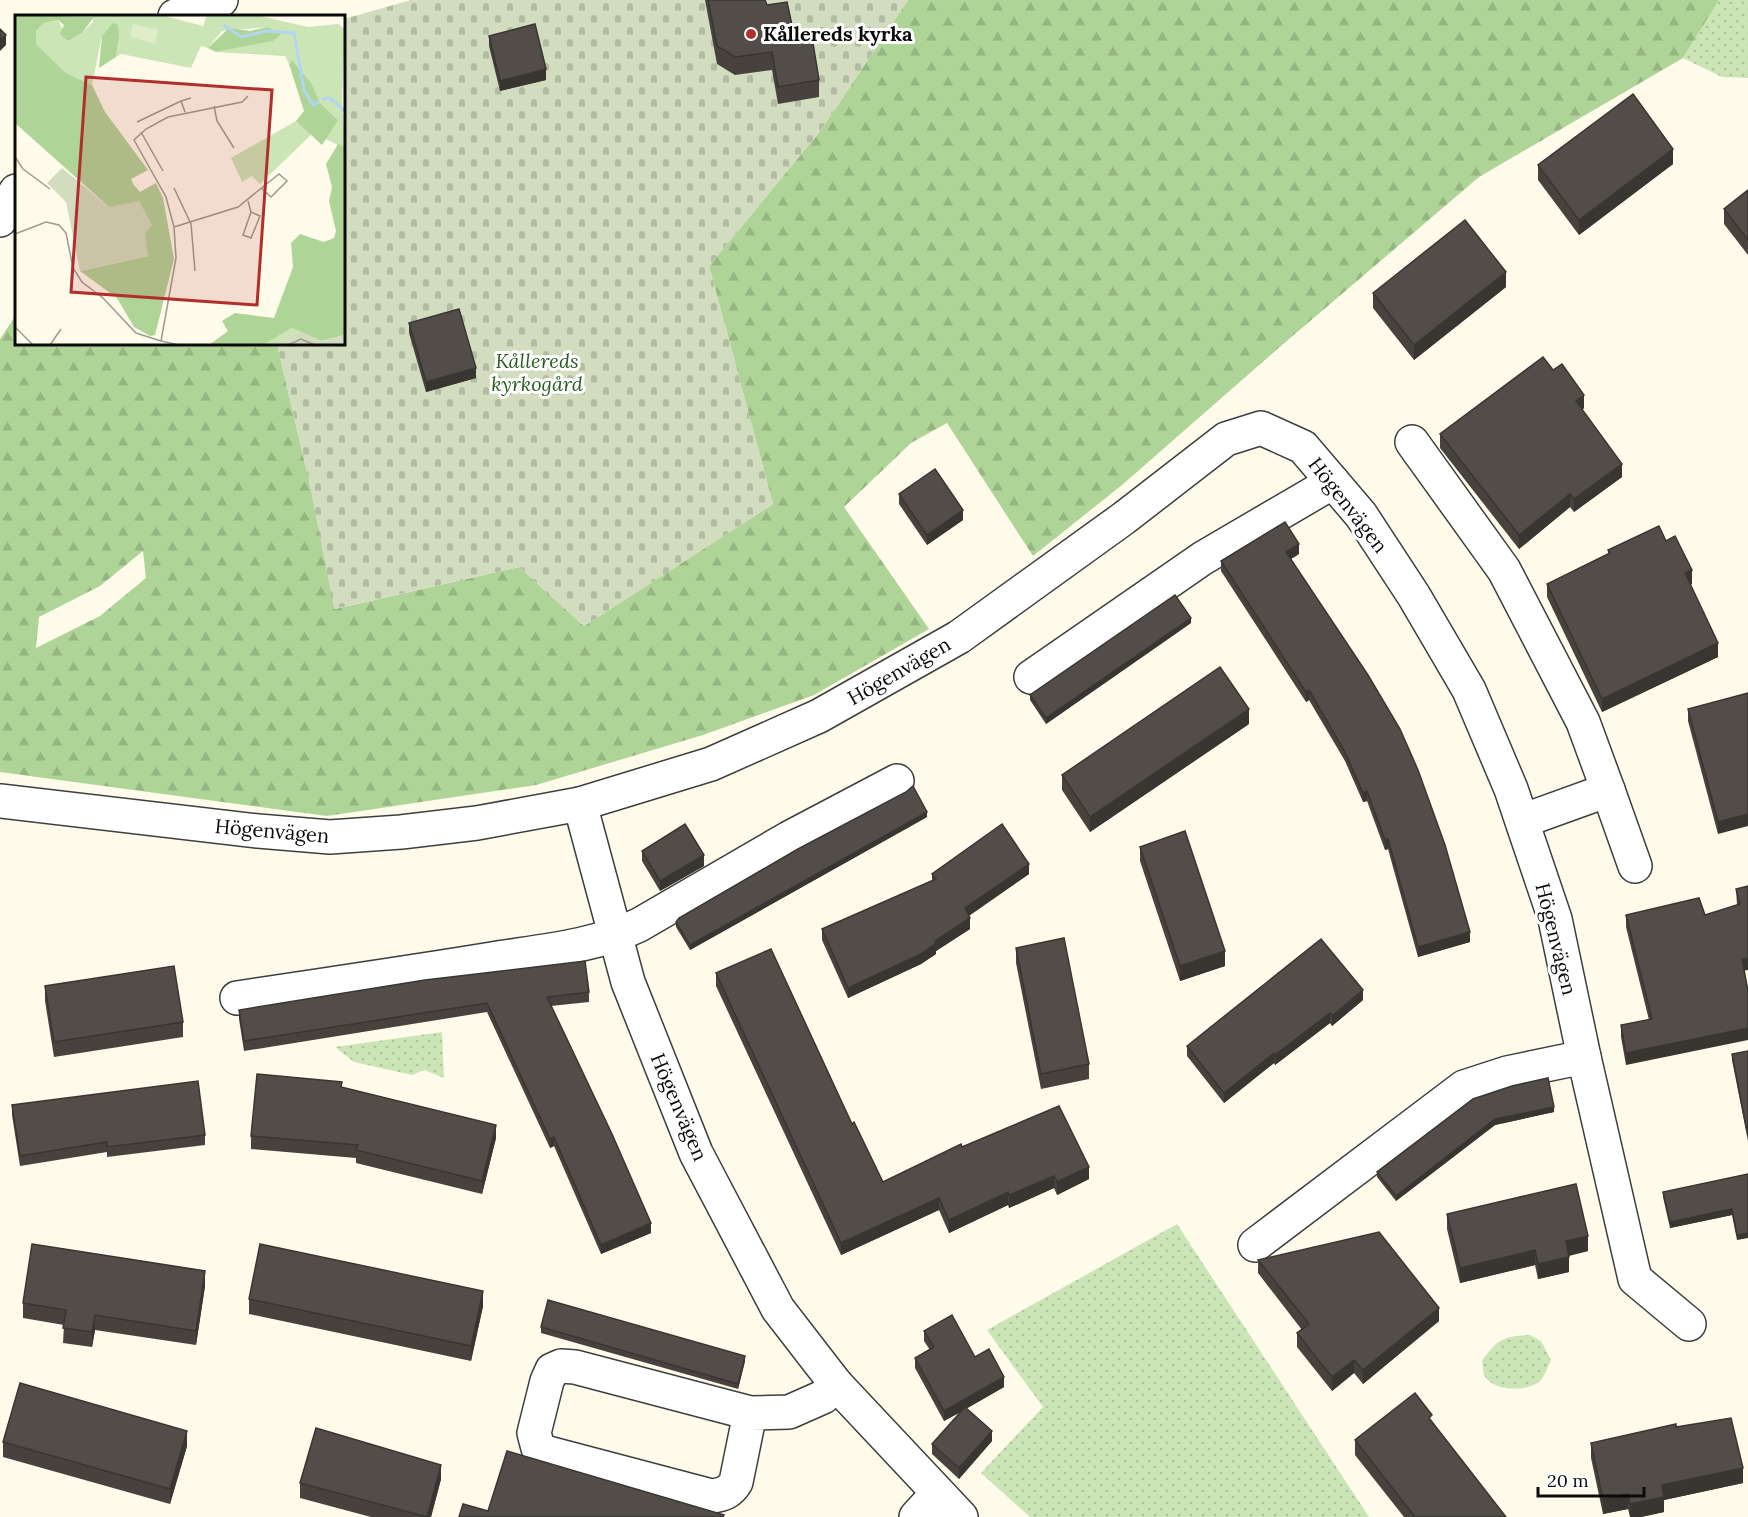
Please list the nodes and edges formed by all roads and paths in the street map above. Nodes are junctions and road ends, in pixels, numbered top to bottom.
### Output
1 (221, 0) edge
2 (177, 15) edge
3 (15, 193) edge
4 (0, 220) edge
5 (1412, 441) dead end
6 (1333, 482) junction
7 (1031, 677) dead end
8 (897, 781) dead end
9 (1608, 790) junction
10 (0, 801) edge
11 (580, 804) junction
12 (1522, 821) junction
13 (1635, 866) dead end
14 (615, 936) junction
15 (237, 998) dead end
16 (1584, 1057) junction
17 (1254, 1245) dead end
18 (1689, 1324) dead end
19 (836, 1383) junction
20 (750, 1413) junction
21 (938, 1493) junction
22 (916, 1517) edge
23 (961, 1517) edge

1 - 2 street
3 - 4 street
5 - 9 street
6 - 7 street
6 - 11 street, Högenvägen
6 - 12 street, Högenvägen
8 - 14 street
9 - 12 street
9 - 13 street
10 - 11 street, Högenvägen
11 - 14 street, Högenvägen
12 - 16 street, Högenvägen
14 - 15 street
14 - 19 street, Högenvägen
16 - 17 street
16 - 18 street, Högenvägen
19 - 20 street
19 - 21 street, Högenvägen
20 - 20 street
21 - 22 street
21 - 23 street, Högenvägen

